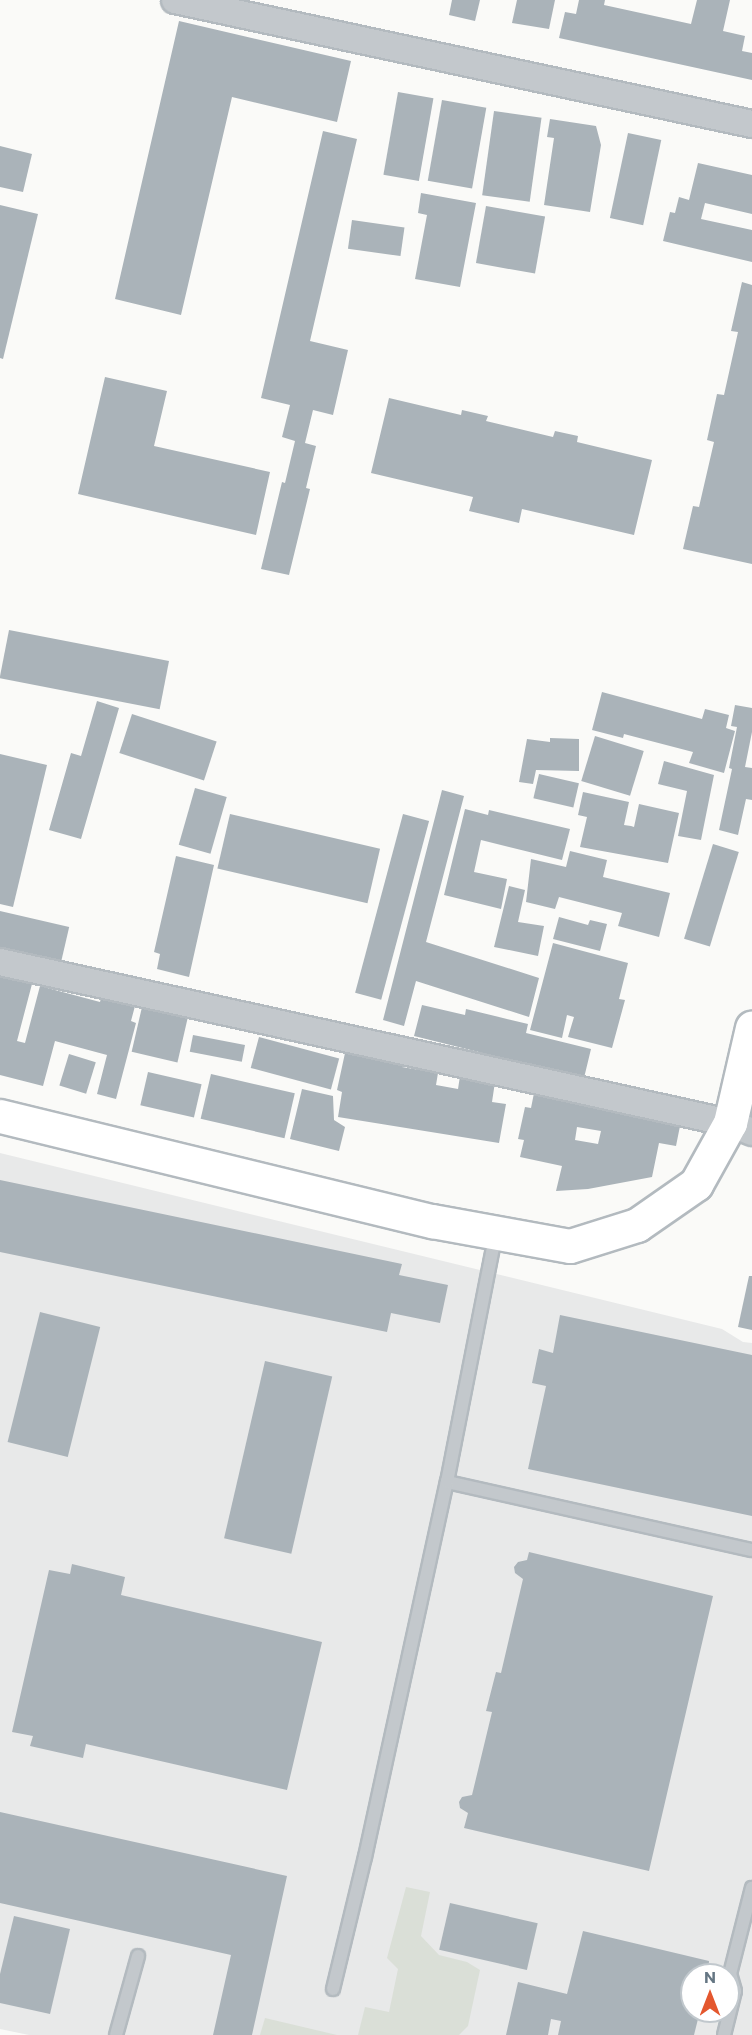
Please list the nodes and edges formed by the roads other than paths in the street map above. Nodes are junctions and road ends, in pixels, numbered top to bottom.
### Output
1 (175, 0) edge
2 (752, 124) edge
3 (0, 962) edge
4 (752, 1028) edge
5 (0, 1116) edge
6 (741, 1128) edge
7 (496, 1231) junction
8 (447, 1482) junction
9 (752, 1550) edge
10 (752, 1888) edge
11 (138, 1956) dead end
12 (333, 1989) dead end
13 (116, 2035) edge
14 (724, 2035) edge

1 - 2 street
3 - 6 street
4 - 6 street
5 - 7 street
6 - 7 street
7 - 8 lane
8 - 9 lane
8 - 12 lane
10 - 14 lane
11 - 13 lane

